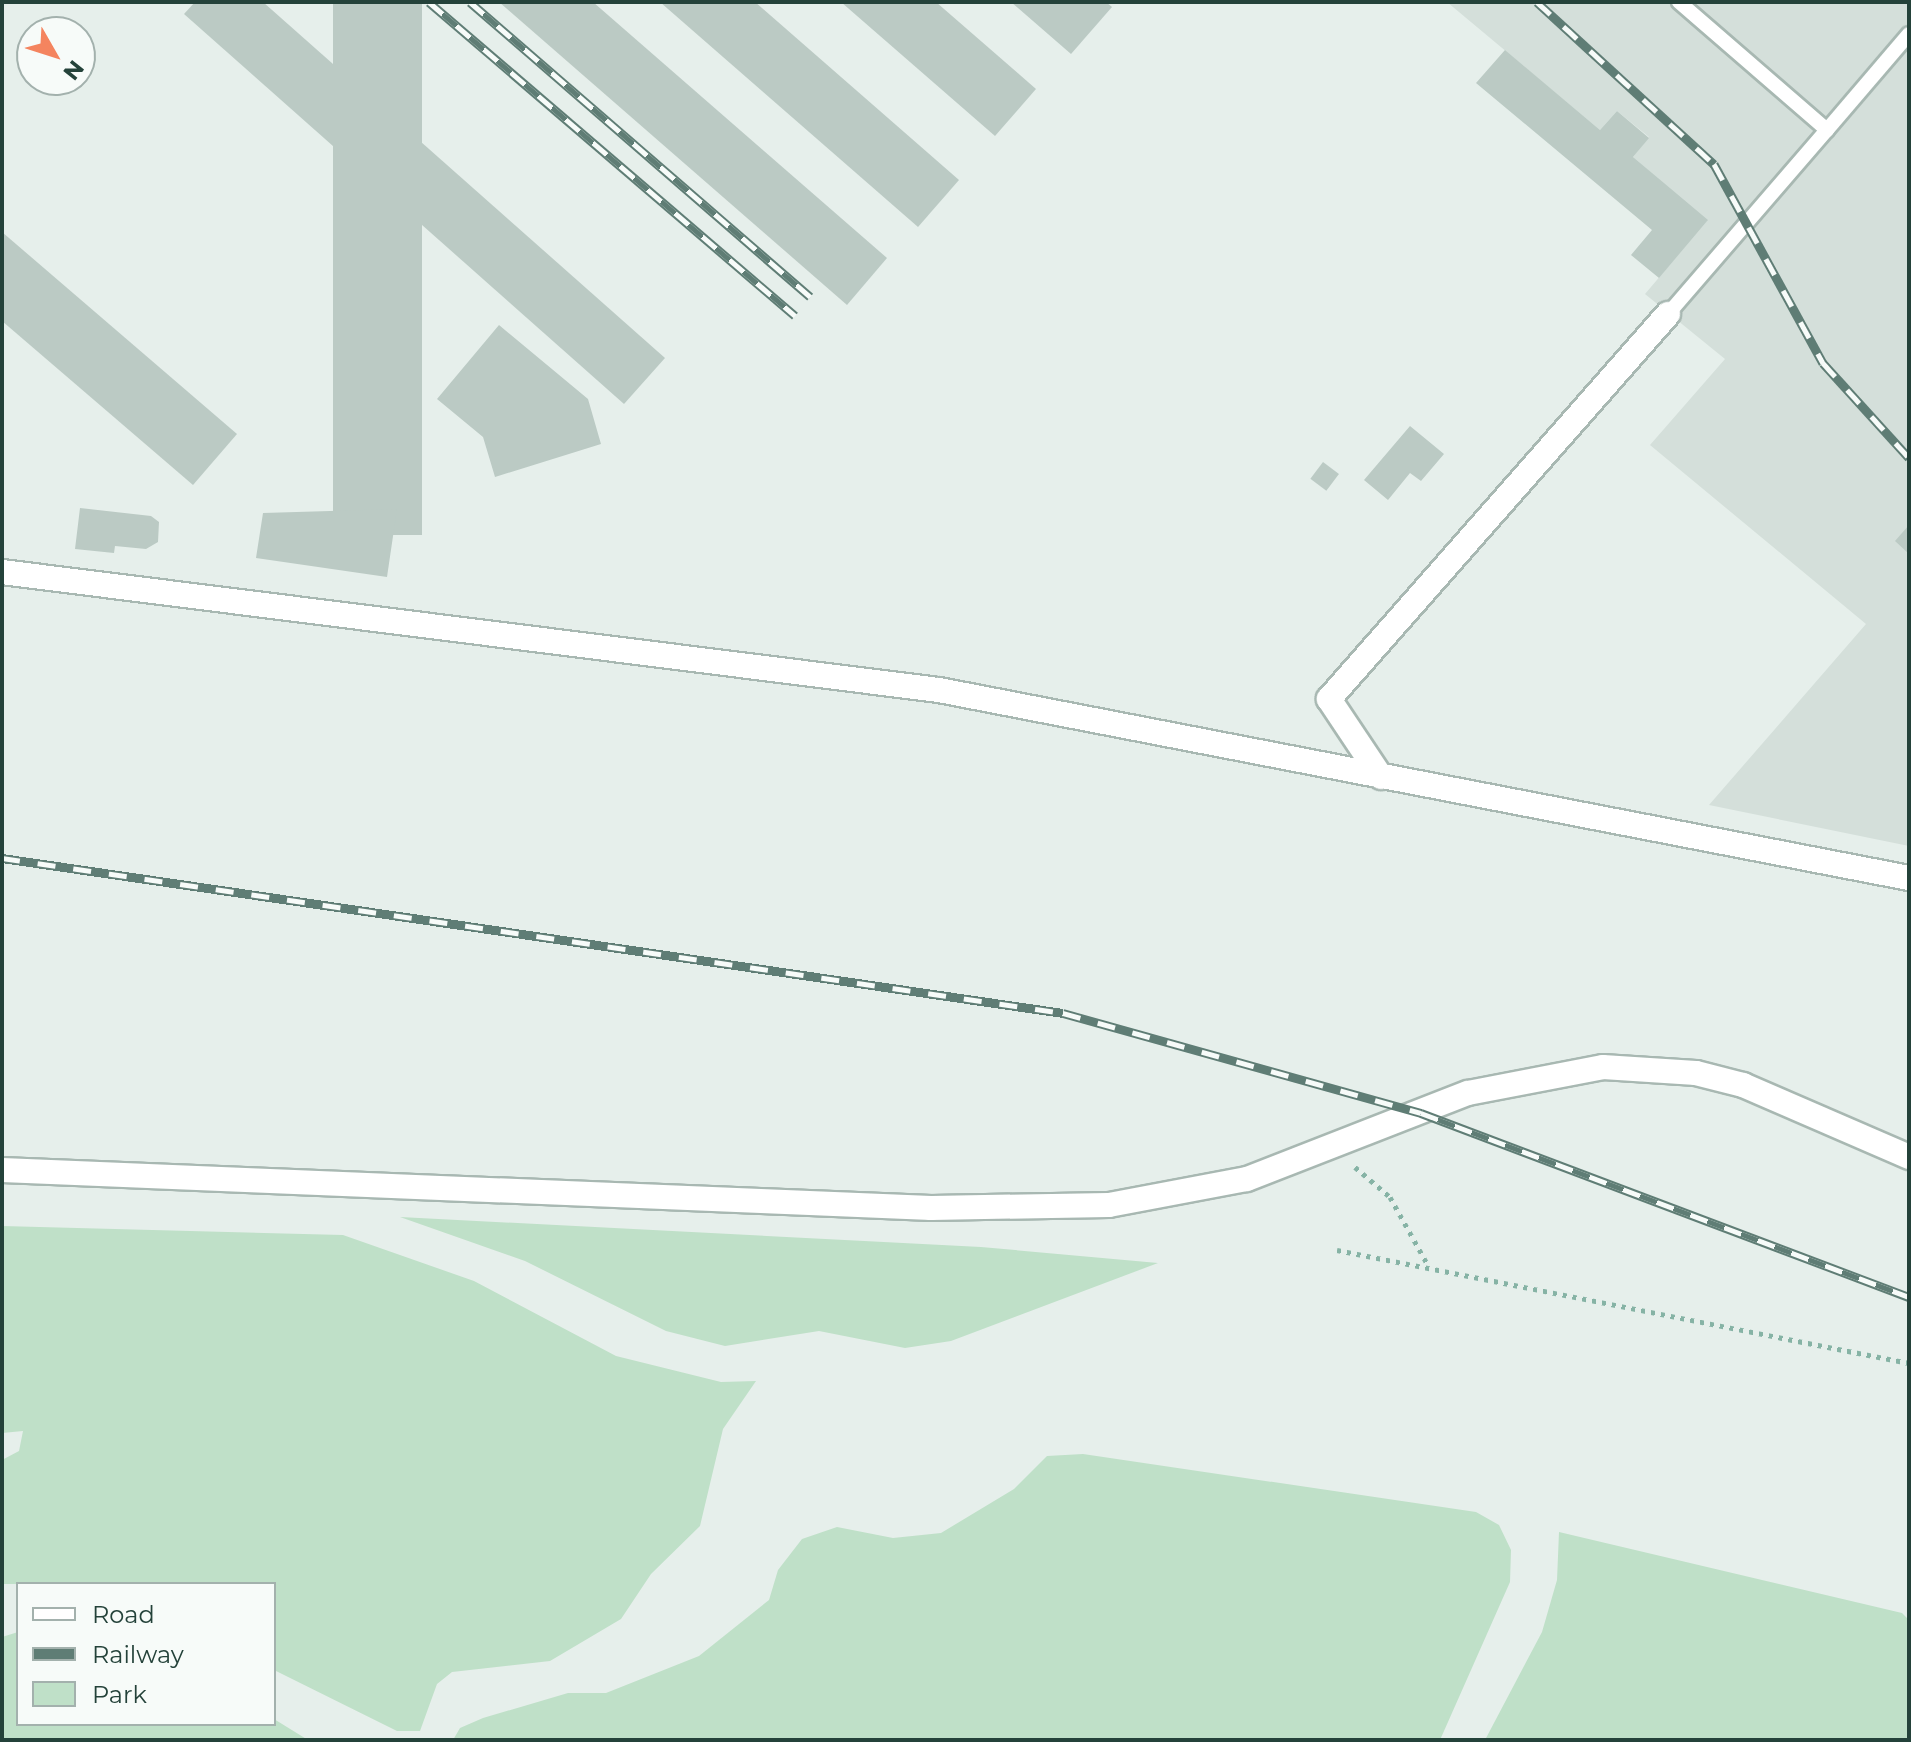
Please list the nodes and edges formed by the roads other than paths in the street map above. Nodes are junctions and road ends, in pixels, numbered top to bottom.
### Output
1 (1679, 2) edge
2 (1909, 34) edge
3 (1827, 130) junction
4 (1668, 314) joint
5 (2, 572) edge
6 (1381, 777) junction
7 (1909, 878) edge
8 (1909, 1157) edge
9 (2, 1170) edge

1 - 3 lane
2 - 3 lane
3 - 4 lane
4 - 6 street
5 - 6 street
6 - 7 street
8 - 9 street

